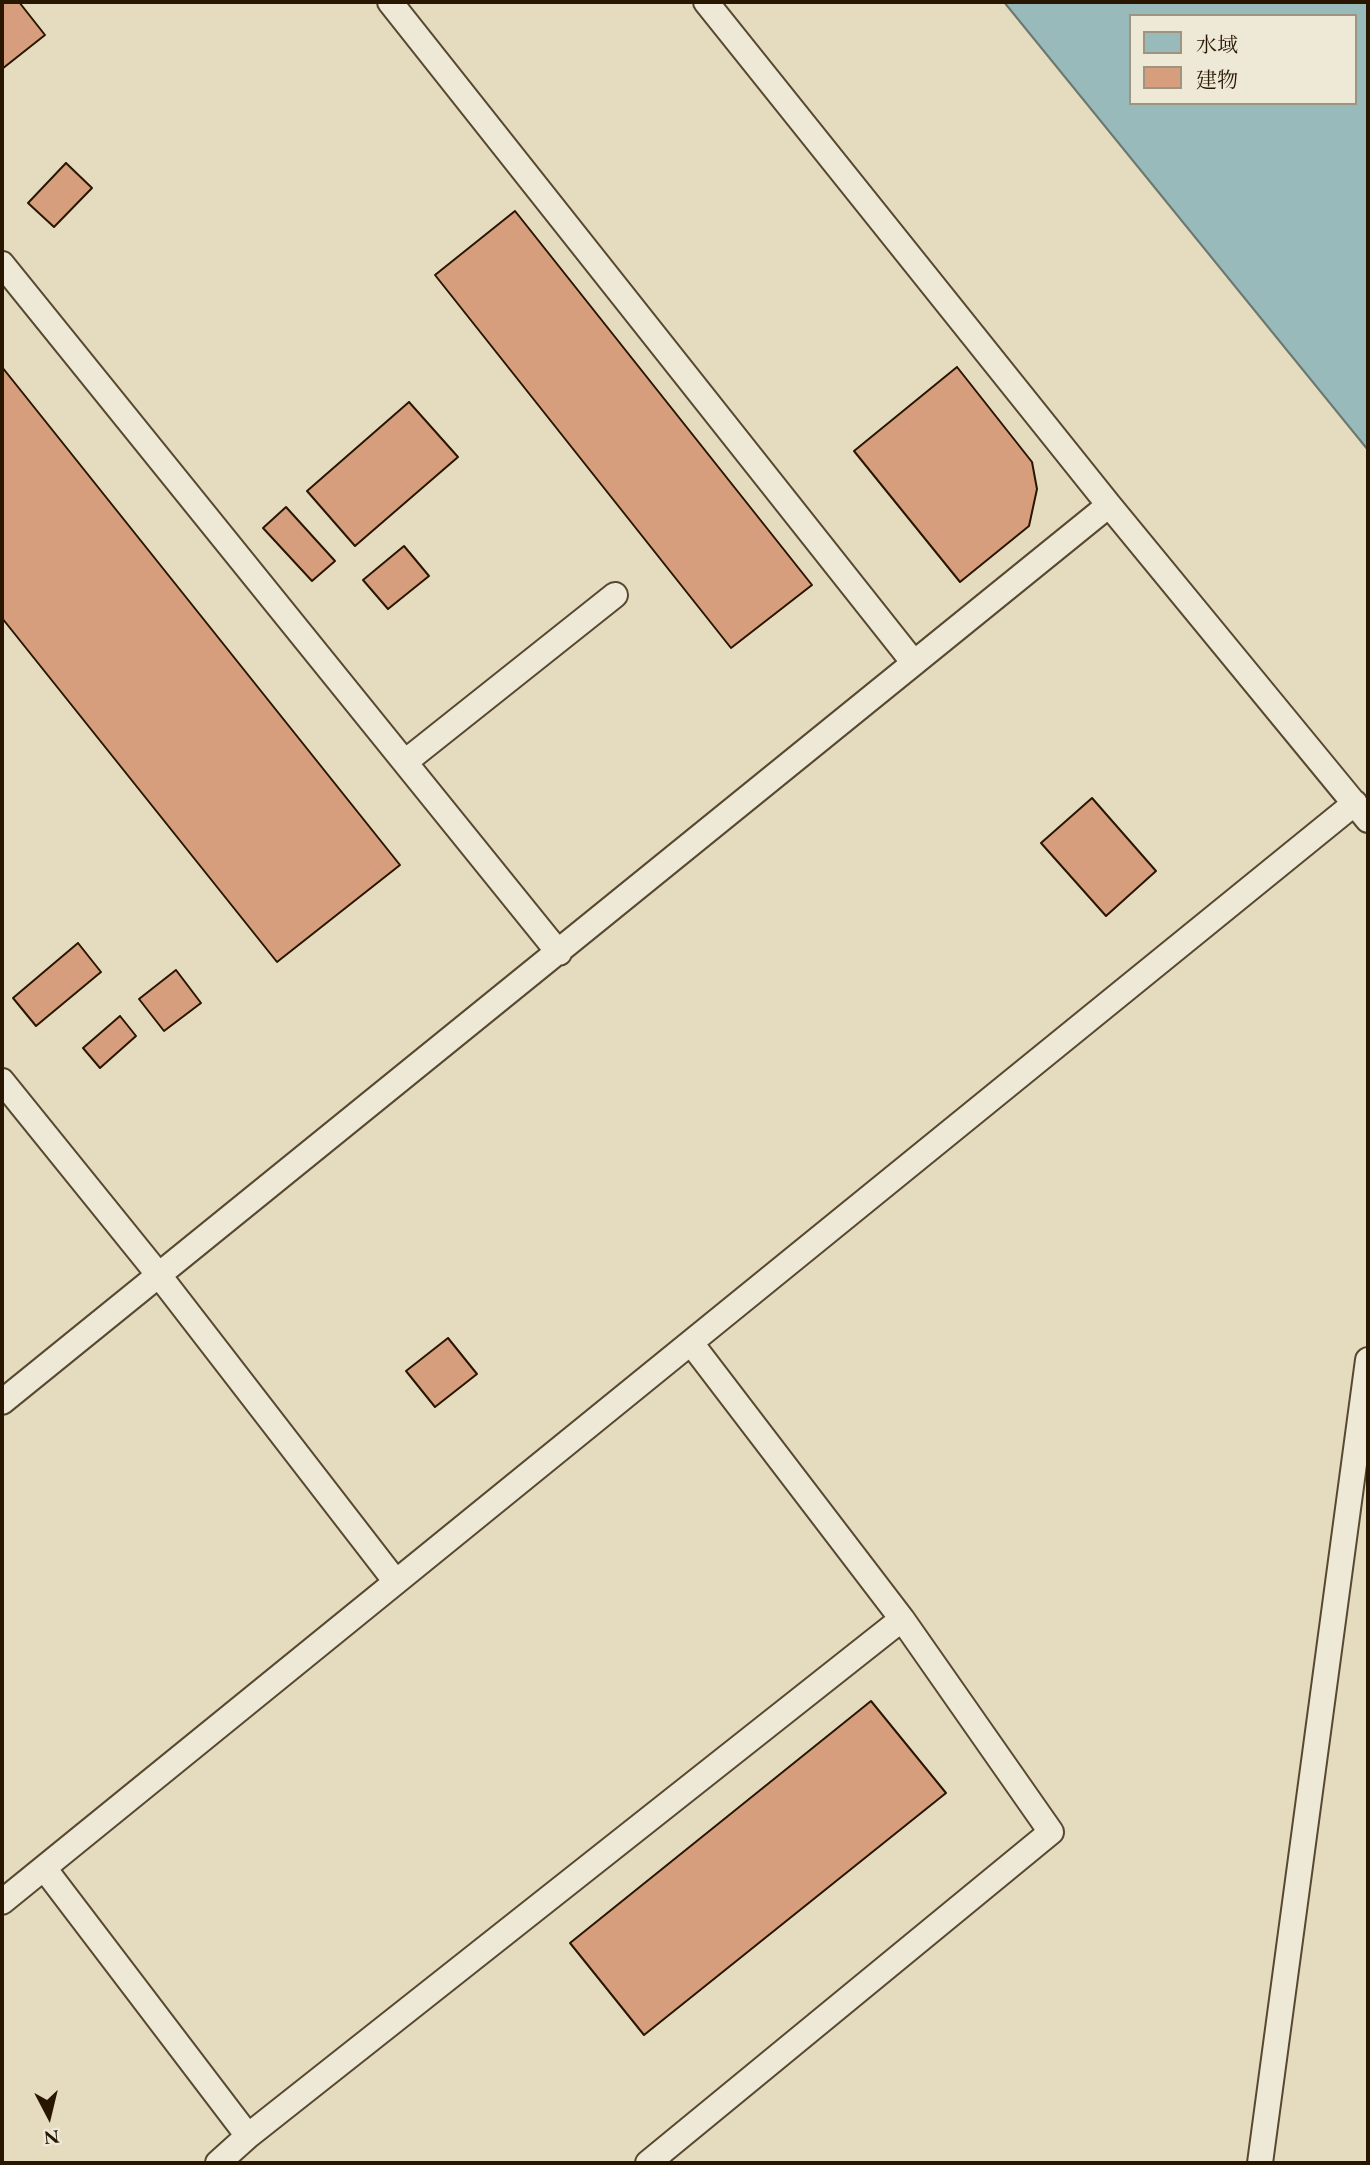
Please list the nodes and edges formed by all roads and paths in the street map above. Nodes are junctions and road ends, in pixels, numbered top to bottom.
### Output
1 (390, 2) edge
2 (706, 2) edge
3 (2, 264) edge
4 (1109, 505) junction
5 (615, 595) dead end
6 (914, 663) junction
7 (405, 762) junction
8 (1362, 811) edge
9 (559, 953) junction
10 (2, 1081) edge
11 (158, 1274) junction
12 (691, 1343) junction
13 (1368, 1360) edge
14 (2, 1402) edge
15 (396, 1582) junction
16 (902, 1619) junction
17 (44, 1868) junction
18 (2, 1902) edge
19 (248, 2136) junction
20 (218, 2163) edge
21 (648, 2163) edge
22 (1260, 2163) edge

1 - 6 lane
2 - 4 lane
3 - 7 lane
4 - 6 lane
4 - 8 lane
5 - 7 lane
6 - 9 lane
7 - 9 lane
8 - 12 lane
9 - 11 lane
10 - 11 lane
11 - 14 lane
11 - 15 lane
12 - 15 lane
12 - 16 lane
13 - 22 lane
15 - 17 lane
16 - 19 lane
16 - 21 lane
17 - 18 lane
17 - 19 lane
19 - 20 lane

